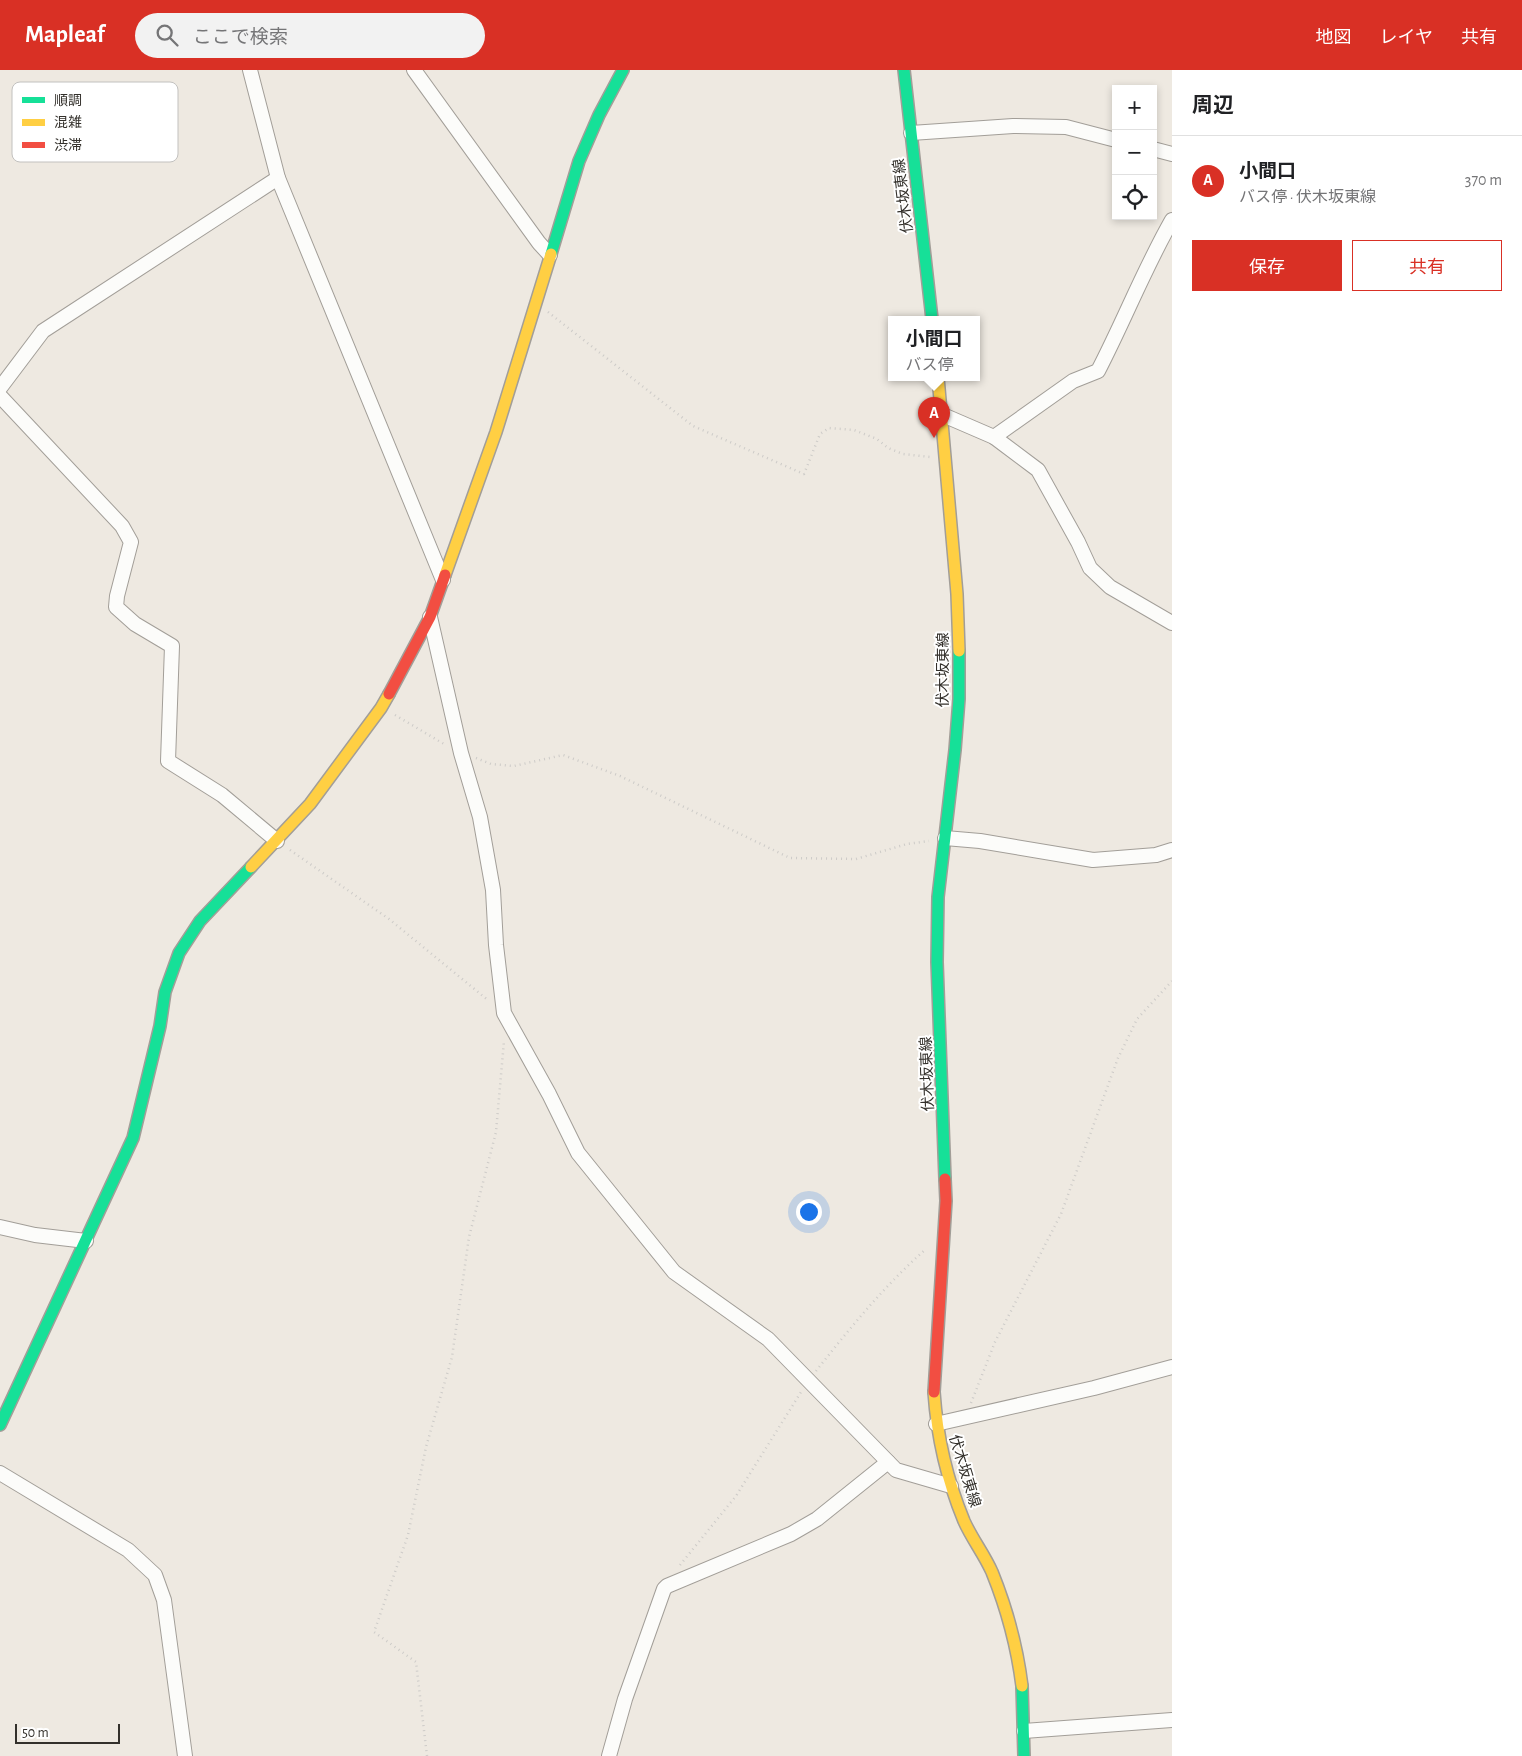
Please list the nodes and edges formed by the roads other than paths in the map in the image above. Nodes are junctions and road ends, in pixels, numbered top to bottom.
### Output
1 (250, 70) edge
2 (414, 70) edge
3 (623, 70) edge
4 (904, 70) edge
5 (911, 133) junction
6 (1112, 139) edge
7 (1157, 150) edge
8 (1172, 154) edge
9 (278, 178) junction
10 (1172, 220) edge
11 (550, 254) junction
12 (932, 316) edge
13 (939, 381) edge
14 (0, 388) edge
15 (0, 396) edge
16 (943, 415) junction
17 (994, 437) junction
18 (443, 580) junction
19 (430, 617) junction
20 (1172, 623) edge
21 (945, 838) junction
22 (277, 841) junction
23 (1172, 850) edge
24 (0, 1227) edge
25 (86, 1241) junction
26 (1172, 1367) edge
27 (936, 1424) junction
28 (0, 1425) edge
29 (888, 1462) junction
30 (0, 1473) edge
31 (951, 1486) junction
32 (1172, 1720) edge
33 (1024, 1731) junction
34 (185, 1756) edge
35 (609, 1756) edge
36 (1024, 1756) edge

1 - 9 street
2 - 11 street
3 - 11 main road
4 - 5 main road, 伏木坂東線
5 - 6 street
5 - 12 main road, 伏木坂東線
7 - 8 street
9 - 14 street
9 - 18 street
10 - 17 street
11 - 18 main road
13 - 16 main road, 伏木坂東線
15 - 22 street
16 - 17 street
16 - 21 main road, 伏木坂東線
17 - 20 street
18 - 19 main road
19 - 22 main road
19 - 29 street
21 - 23 street
21 - 27 main road, 伏木坂東線
22 - 25 main road
24 - 25 street
25 - 28 main road
26 - 27 street
27 - 31 main road, 伏木坂東線
29 - 31 street
29 - 35 street
30 - 34 street
31 - 33 main road, 伏木坂東線
32 - 33 street
33 - 36 main road, 伏木坂東線

